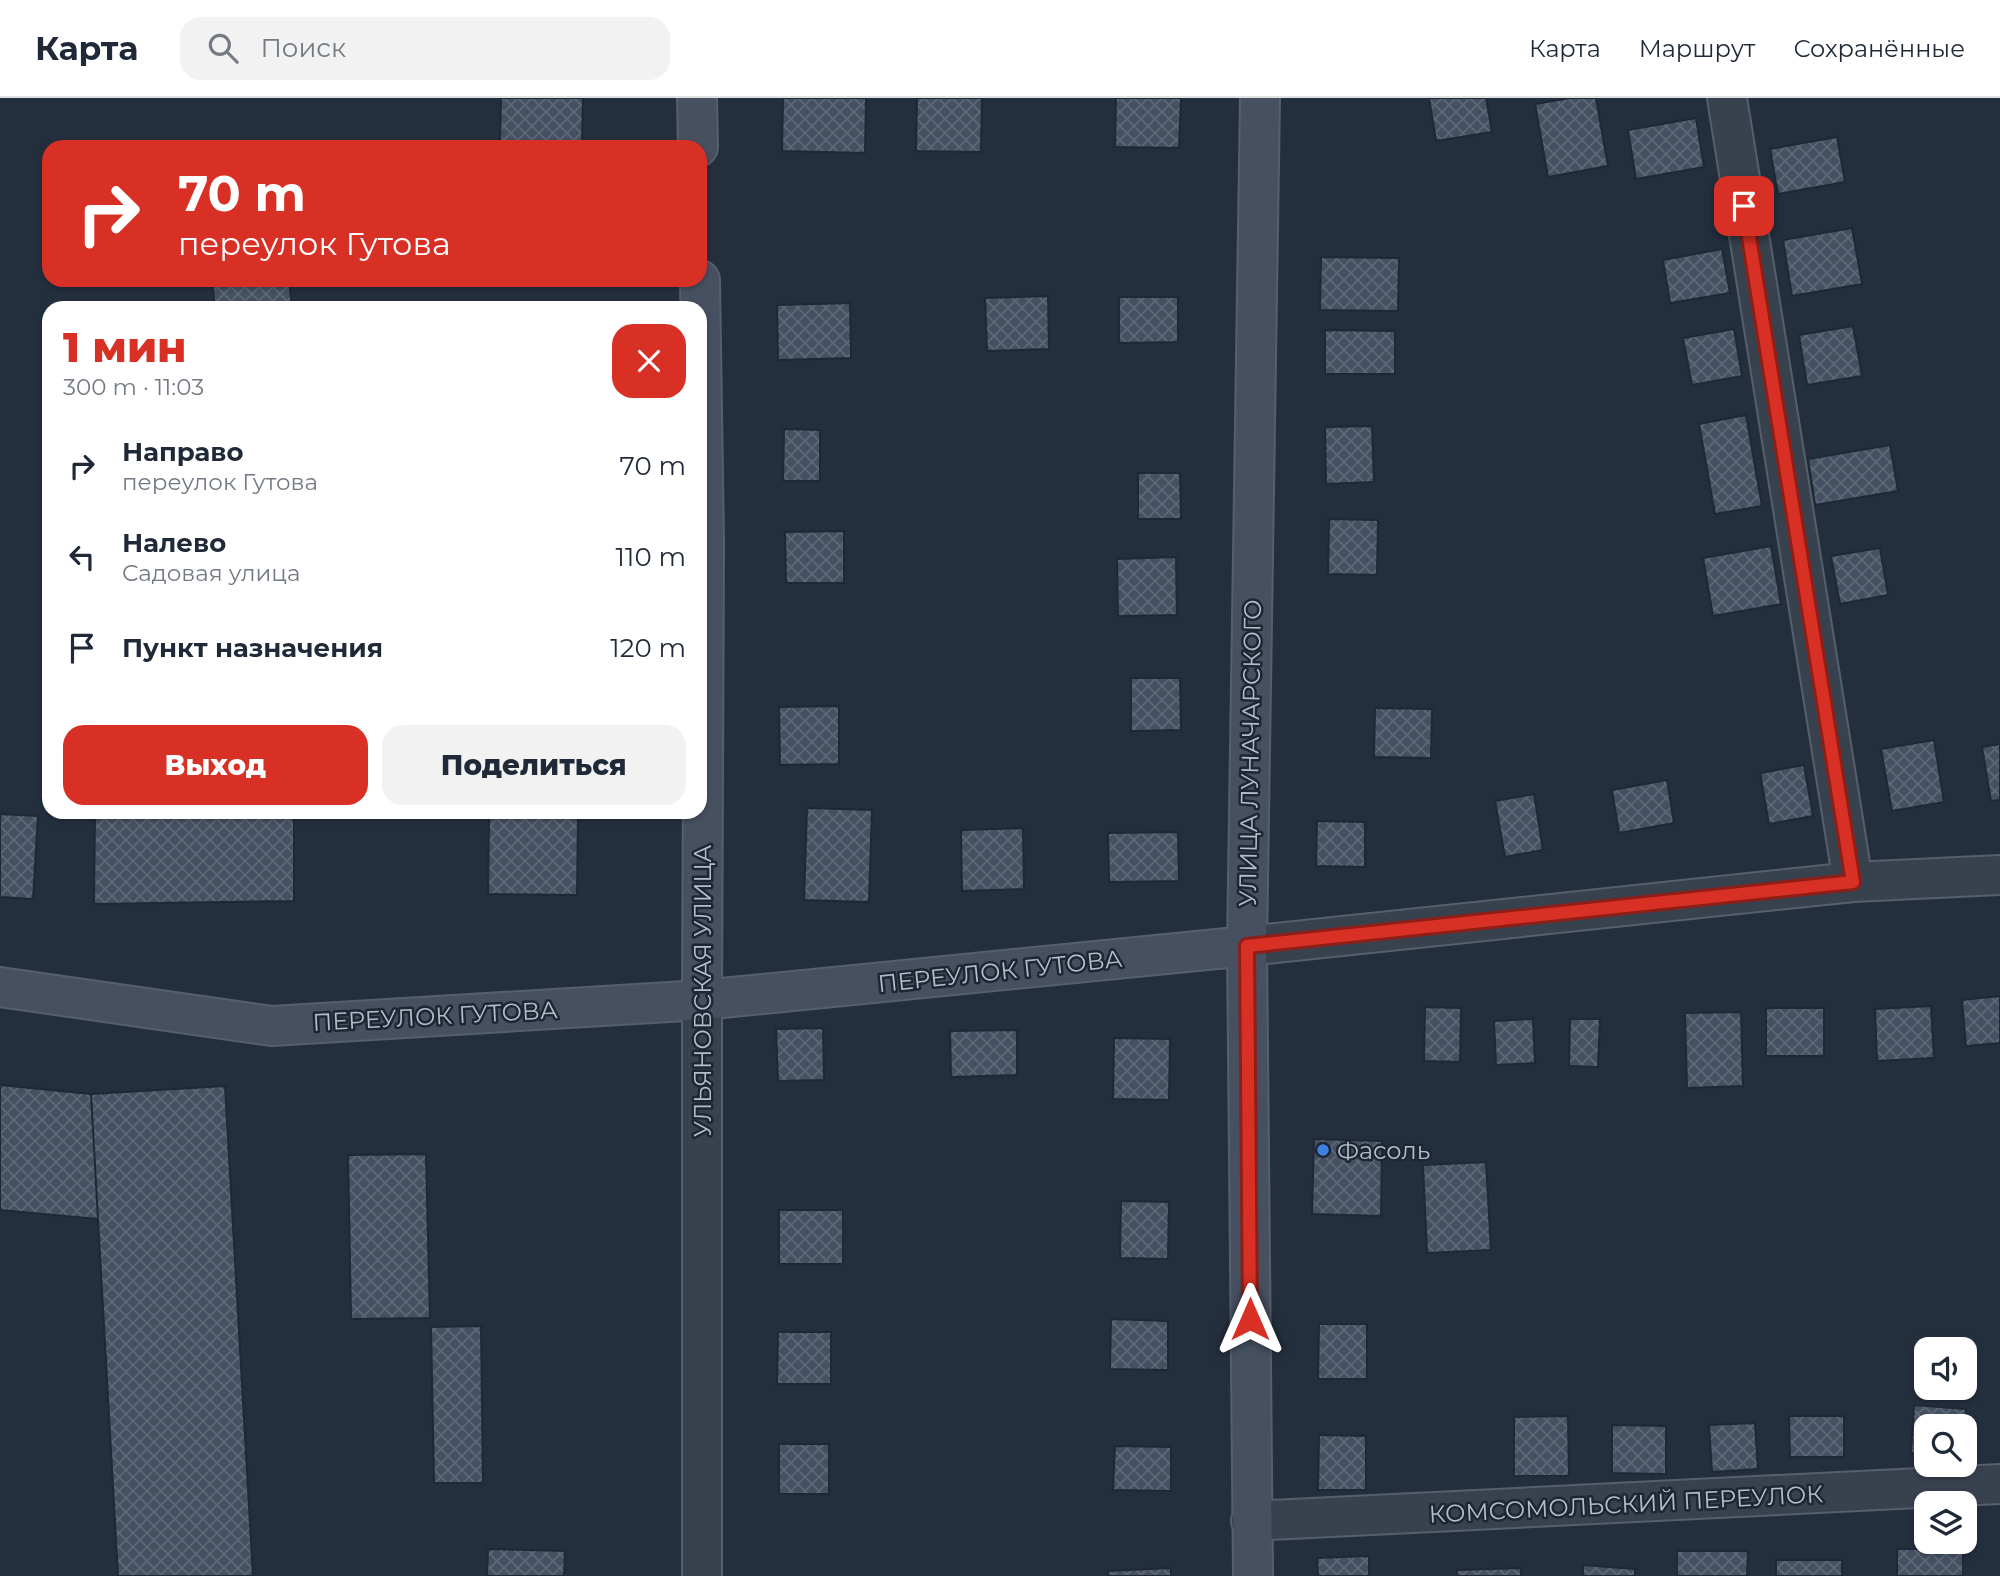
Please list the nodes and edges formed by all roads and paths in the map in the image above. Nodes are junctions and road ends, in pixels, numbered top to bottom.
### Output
1 (697, 98) edge
2 (1260, 98) edge
3 (1727, 98) edge
4 (698, 140) edge
5 (703, 819) edge
6 (2000, 875) edge
7 (1853, 882) junction
8 (1247, 946) junction
9 (0, 987) edge
10 (702, 1000) junction
11 (2000, 1484) edge
12 (1251, 1521) junction
13 (702, 1576) edge
14 (1253, 1576) edge

1 - 4 street
2 - 8 street, УЛИЦА ЛУНАЧАРСКОГО
3 - 7 street
5 - 10 street, УЛЬЯНОВСКАЯ УЛИЦА
6 - 7 street, ПЕРЕУЛОК ГУТОВА
7 - 8 street, ПЕРЕУЛОК ГУТОВА
8 - 10 street, ПЕРЕУЛОК ГУТОВА
8 - 12 street, УЛИЦА ЛУНАЧАРСКОГО
9 - 10 street, ПЕРЕУЛОК ГУТОВА
10 - 13 street, УЛЬЯНОВСКАЯ УЛИЦА
11 - 12 street, КОМСОМОЛЬСКИЙ ПЕРЕУЛОК
12 - 14 street, УЛИЦА ЛУНАЧАРСКОГО

